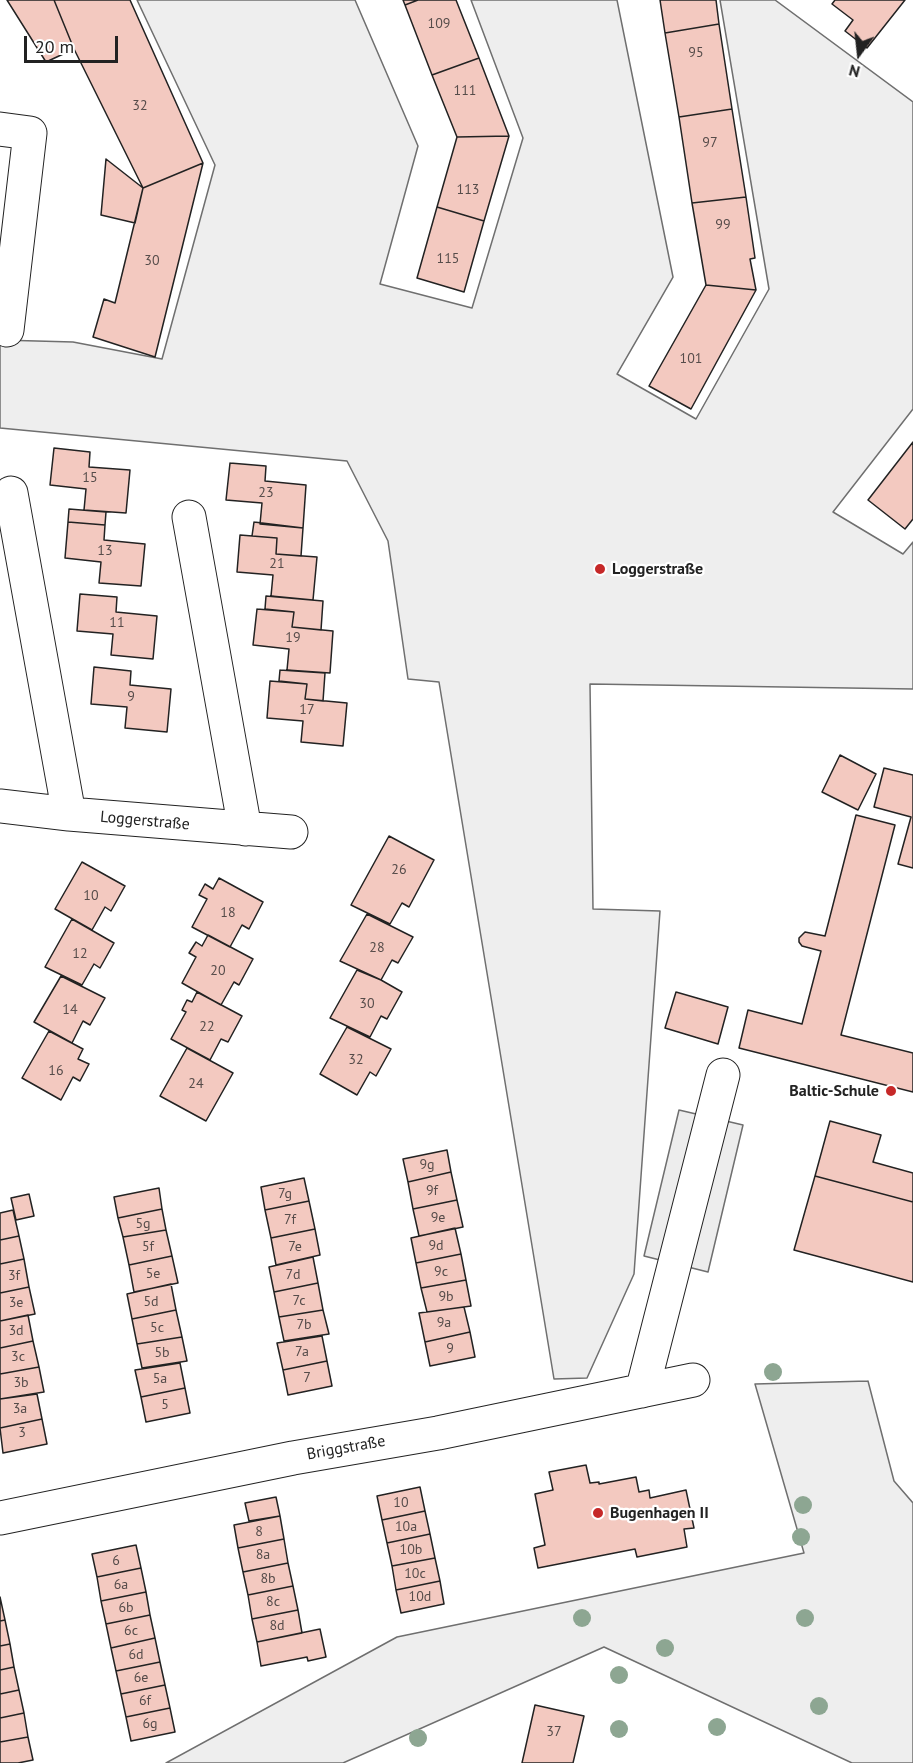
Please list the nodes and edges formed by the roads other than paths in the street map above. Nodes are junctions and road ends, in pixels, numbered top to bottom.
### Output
1 (0, 129) edge
2 (7, 330) dead end
3 (11, 493) dead end
4 (189, 517) dead end
5 (0, 806) edge
6 (69, 814) junction
7 (245, 829) junction
8 (291, 832) dead end
9 (723, 1075) dead end
10 (693, 1380) dead end
11 (642, 1391) junction
12 (0, 1518) edge

1 - 2 street
3 - 6 street
4 - 7 street
5 - 6 street, Loggerstraße
6 - 7 street, Loggerstraße
7 - 8 street, Loggerstraße
9 - 11 street
10 - 11 street, Briggstraße
11 - 12 street, Briggstraße

